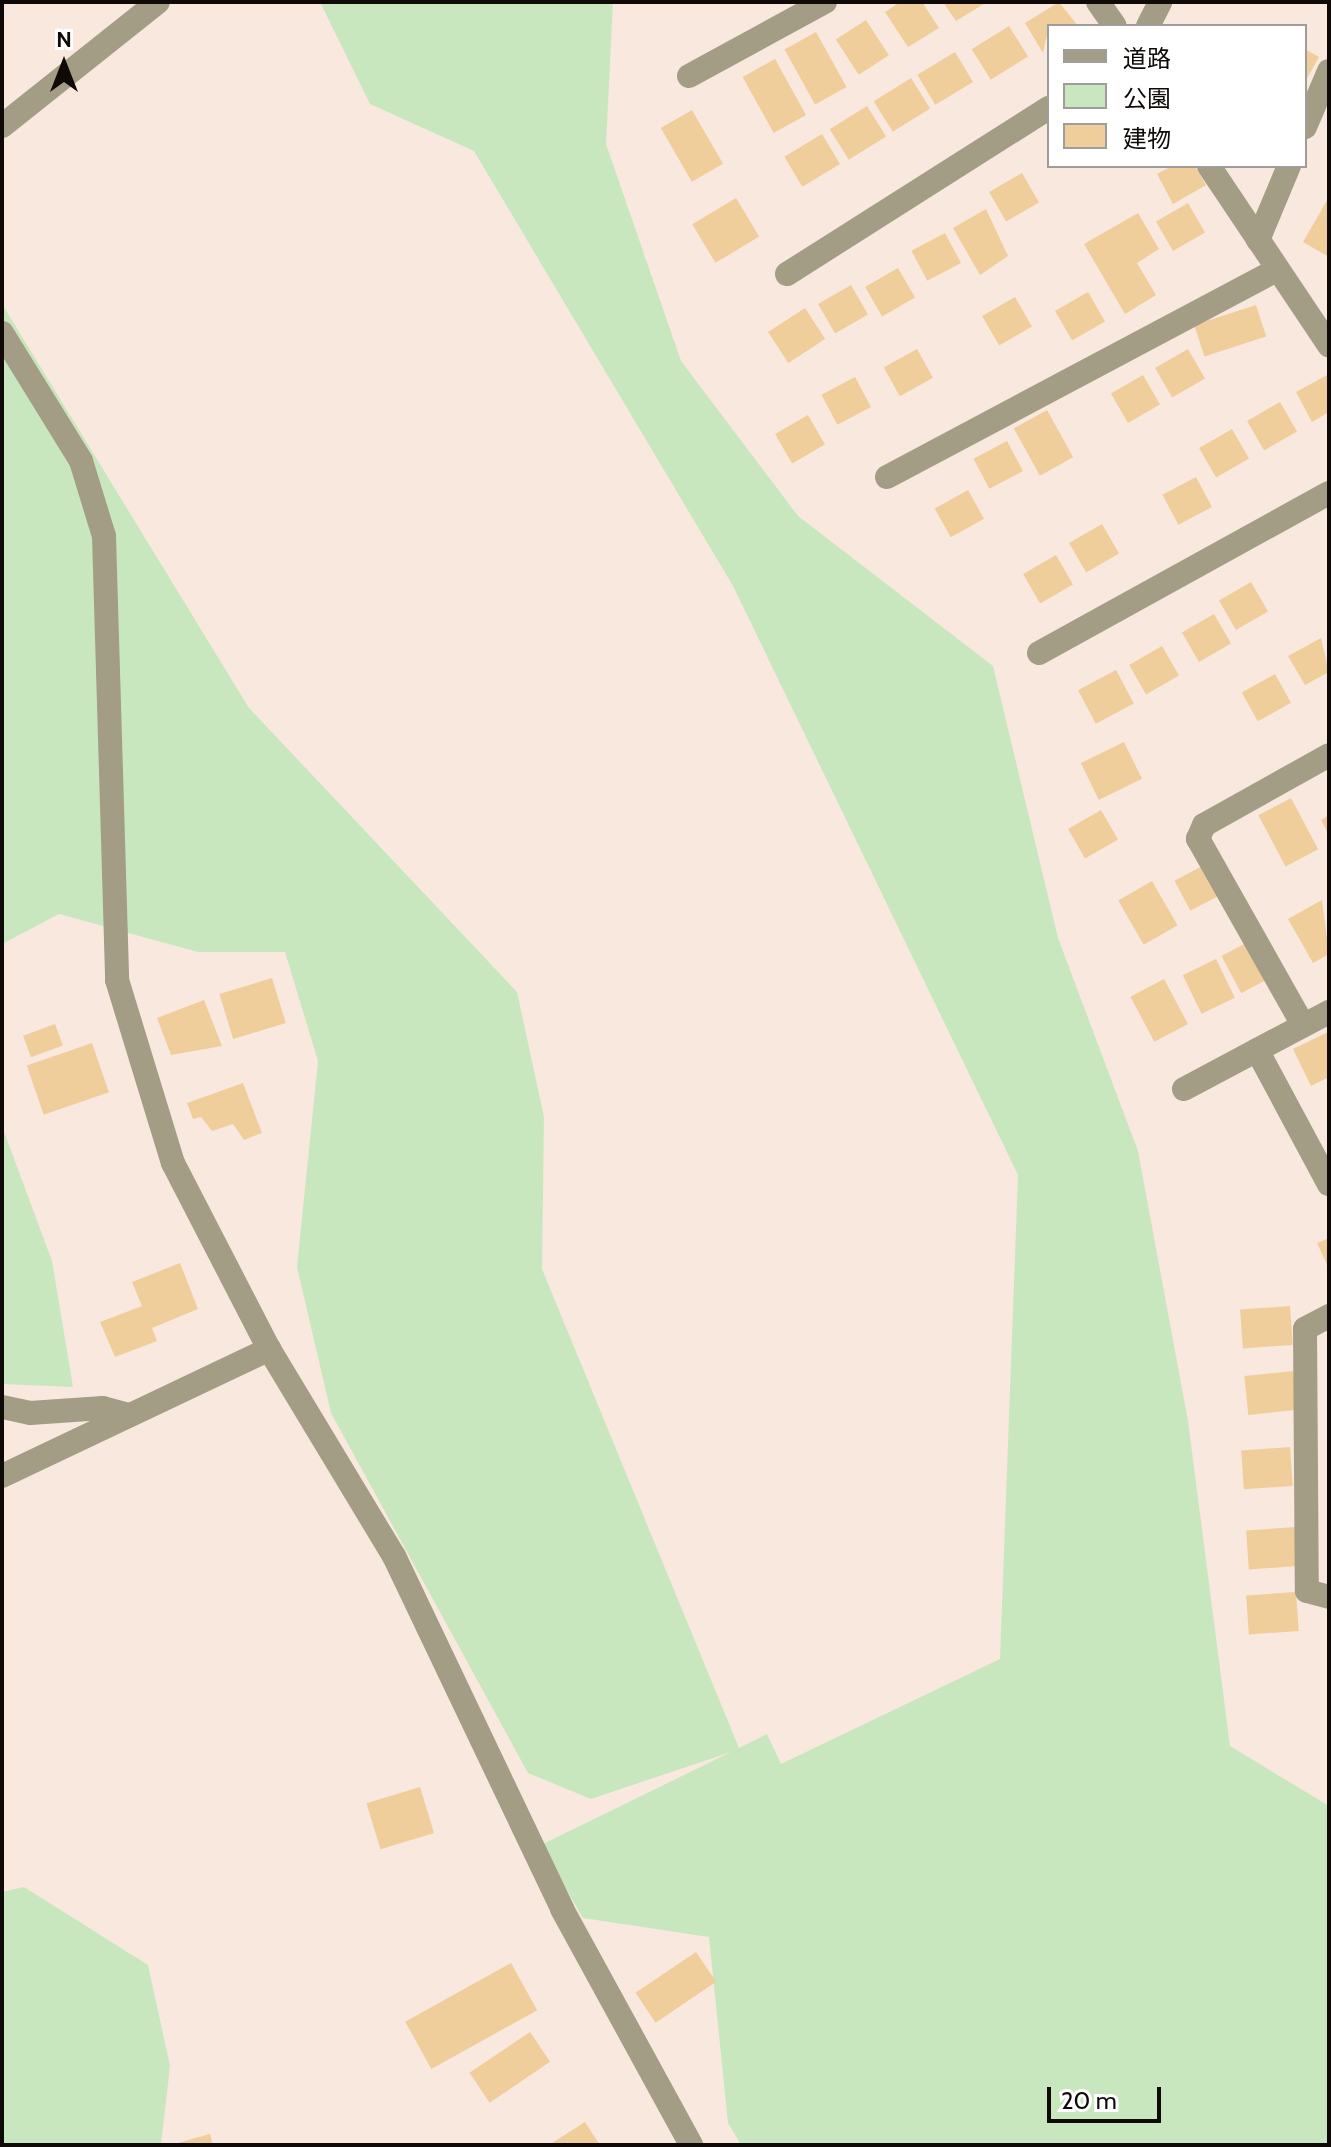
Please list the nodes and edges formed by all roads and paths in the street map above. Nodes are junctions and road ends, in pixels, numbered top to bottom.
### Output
1 (158, 2) edge
2 (825, 2) edge
3 (1098, 2) edge
4 (1160, 2) edge
5 (1114, 24) edge
6 (1149, 24) edge
7 (1329, 71) edge
8 (689, 76) dead end
9 (1047, 109) edge
10 (1307, 122) edge
11 (2, 126) edge
12 (1210, 168) edge
13 (1288, 168) edge
14 (1258, 240) junction
15 (1277, 270) junction
16 (787, 274) dead end
17 (2, 333) edge
18 (1329, 345) edge
19 (887, 477) dead end
20 (1329, 493) edge
21 (1039, 653) dead end
22 (1329, 755) edge
23 (1329, 1012) edge
24 (1303, 1025) junction
25 (1257, 1050) junction
26 (1184, 1089) dead end
27 (1329, 1184) edge
28 (1329, 1316) edge
29 (269, 1349) junction
30 (2, 1407) edge
31 (129, 1415) junction
32 (2, 1476) edge
33 (1329, 1597) edge
34 (691, 2145) edge

1 - 11 street
2 - 8 street
3 - 5 street
4 - 6 street
7 - 10 street
9 - 16 street
12 - 14 street
13 - 14 street
14 - 15 street
15 - 18 street
15 - 19 street
17 - 29 street
20 - 21 street
22 - 24 street
23 - 24 street
24 - 25 street
25 - 26 street
25 - 27 street
28 - 33 street
29 - 31 street
29 - 34 street
30 - 31 street
31 - 32 street

